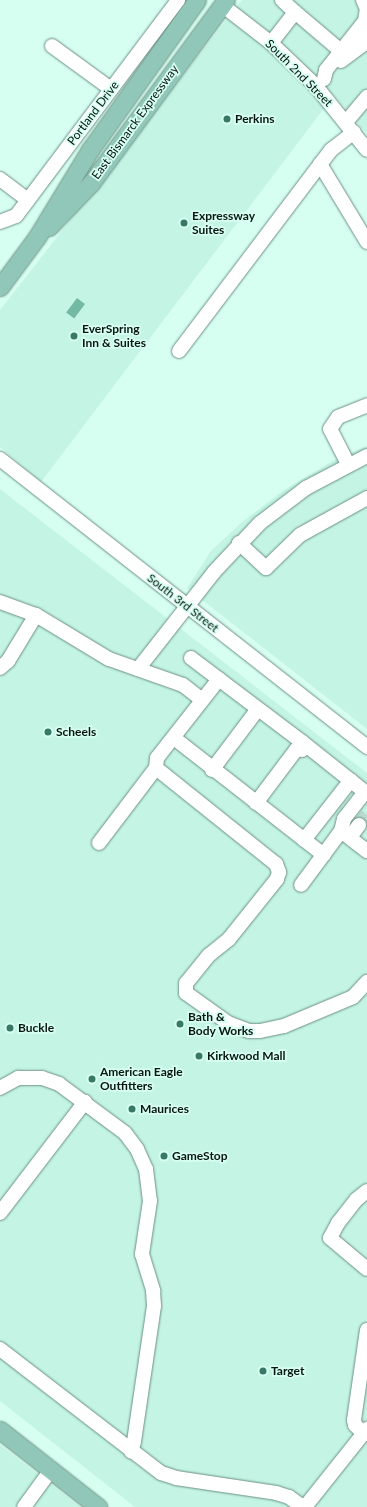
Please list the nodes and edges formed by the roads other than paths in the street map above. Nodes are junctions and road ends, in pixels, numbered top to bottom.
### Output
1 (178, 0) edge
2 (197, 0) edge
3 (282, 0) edge
4 (365, 1) edge
5 (222, 2) edge
6 (294, 12) junction
7 (365, 21) junction
8 (271, 43) junction
9 (52, 46) dead end
10 (367, 49) edge
11 (342, 52) junction
12 (320, 82) junction
13 (111, 89) junction
14 (367, 97) edge
15 (350, 127) junction
16 (367, 150) edge
17 (320, 164) junction
18 (0, 179) edge
19 (28, 200) junction
20 (3, 222) edge
21 (37, 237) junction
22 (367, 242) edge
23 (0, 287) edge
24 (178, 351) dead end
25 (367, 405) edge
26 (367, 456) edge
27 (0, 459) edge
28 (348, 464) junction
29 (367, 498) edge
30 (239, 543) junction
31 (0, 602) edge
32 (187, 606) junction
33 (36, 615) junction
34 (191, 658) dead end
35 (0, 668) edge
36 (138, 669) junction
37 (218, 679) junction
38 (202, 700) junction
39 (258, 709) junction
40 (174, 738) junction
41 (302, 742) junction
42 (367, 747) edge
43 (156, 768) junction
44 (212, 770) junction
45 (351, 780) junction
46 (259, 799) junction
47 (360, 825) tunnel mouth
48 (346, 834) junction
49 (304, 840) junction
50 (98, 843) dead end
51 (367, 851) edge
52 (324, 855) junction
53 (301, 885) dead end
54 (367, 982) edge
55 (0, 1088) edge
56 (85, 1102) junction
57 (367, 1191) edge
58 (0, 1213) edge
59 (367, 1269) edge
60 (367, 1330) edge
61 (0, 1350) edge
62 (0, 1430) edge
63 (365, 1432) edge
64 (130, 1452) junction
65 (52, 1470) junction
66 (24, 1507) edge
67 (98, 1507) edge
68 (304, 1507) edge

1 - 13 street, Portland Drive
2 - 21 main road, East Bismarck Expressway
3 - 6 street
4 - 7 street
5 - 8 street, South 2nd Street
5 - 21 main road, East Bismarck Expressway
6 - 8 street
6 - 11 street
7 - 11 street
7 - 12 street
8 - 12 street, South 2nd Street
9 - 13 street
10 - 12 street
11 - 12 street
12 - 15 street, South 2nd Street
13 - 19 street, Portland Drive
14 - 15 street
15 - 16 street, South 2nd Street
15 - 17 street
17 - 22 street
17 - 24 street
18 - 19 street
19 - 20 street, Portland Drive
21 - 23 main road, East Bismarck Expressway
25 - 28 street
26 - 28 street
27 - 32 street, South 3rd Street
28 - 30 street
29 - 30 street
30 - 32 street
31 - 33 street
32 - 36 street
32 - 42 street, South 3rd Street
33 - 35 street
33 - 36 street
34 - 37 street
36 - 38 street
37 - 38 street
37 - 39 street
38 - 40 street
39 - 41 street
39 - 44 street
40 - 43 street
40 - 44 street
41 - 45 street
41 - 46 street
43 - 50 street
43 - 54 street
44 - 46 street
45 - 48 street
45 - 49 street
46 - 49 street
47 - 48 street
48 - 51 street
48 - 52 street
49 - 52 street
52 - 53 street
55 - 56 street
56 - 58 street
56 - 64 street
57 - 59 street
60 - 63 street
61 - 64 street
62 - 65 main road
63 - 68 street
64 - 68 street
65 - 66 street
65 - 67 main road

